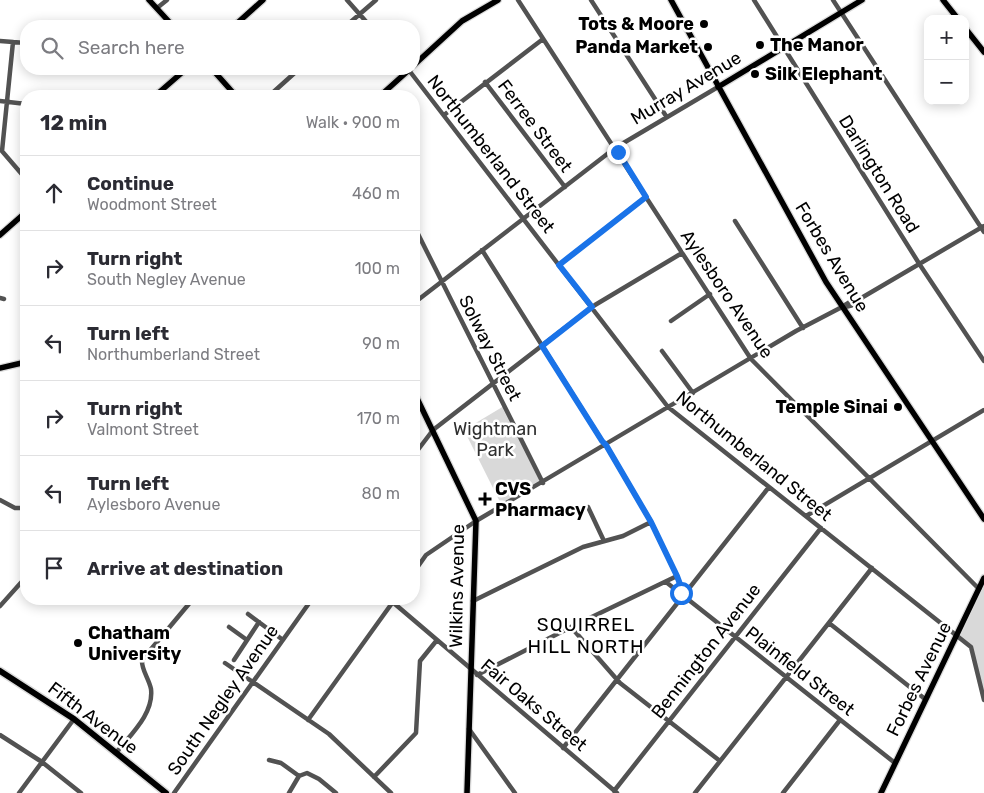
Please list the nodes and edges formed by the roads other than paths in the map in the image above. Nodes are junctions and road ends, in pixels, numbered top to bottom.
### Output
1 (149, 0) edge
2 (166, 0) edge
3 (263, 0) edge
4 (347, 0) edge
5 (376, 0) edge
6 (518, 0) edge
7 (591, 0) edge
8 (671, 0) edge
9 (754, 0) edge
10 (833, 0) edge
11 (862, 0) edge
12 (943, 0) edge
13 (495, 1) edge
14 (157, 8) junction
15 (841, 12) junction
16 (360, 14) junction
17 (955, 15) edge
18 (168, 20) edge
19 (241, 20) edge
20 (353, 20) edge
21 (365, 20) edge
22 (969, 33) edge
23 (543, 38) junction
24 (0, 41) edge
25 (13, 42) junction
26 (20, 43) edge
27 (783, 47) junction
28 (983, 49) edge
29 (420, 59) edge
30 (179, 75) edge
31 (217, 75) edge
32 (292, 75) edge
33 (402, 75) edge
34 (415, 75) edge
35 (485, 82) junction
36 (718, 87) junction
37 (162, 90) edge
38 (231, 90) edge
39 (276, 90) edge
40 (386, 90) edge
41 (0, 101) edge
42 (7, 102) junction
43 (20, 103) edge
44 (444, 115) junction
45 (666, 116) junction
46 (615, 148) junction
47 (1, 150) edge
48 (20, 172) edge
49 (564, 186) junction
50 (646, 197) junction
51 (20, 217) edge
52 (523, 218) junction
53 (735, 221) dead end
54 (983, 229) edge
55 (0, 235) edge
56 (420, 238) edge
57 (482, 250) junction
58 (682, 253) junction
59 (559, 265) junction
60 (920, 265) junction
61 (441, 282) junction
62 (710, 294) junction
63 (420, 298) edge
64 (592, 307) junction
65 (842, 307) junction
66 (671, 321) dead end
67 (803, 328) junction
68 (542, 346) junction
69 (662, 351) dead end
70 (751, 359) junction
71 (984, 361) edge
72 (20, 363) edge
73 (0, 368) edge
74 (493, 383) junction
75 (693, 393) junction
76 (668, 407) junction
77 (420, 408) edge
78 (984, 410) edge
79 (433, 430) junction
80 (932, 442) junction
81 (606, 445) junction
82 (420, 447) edge
83 (869, 479) junction
84 (543, 483) junction
85 (769, 487) junction
86 (0, 500) edge
87 (588, 507) dead end
88 (20, 508) edge
89 (806, 516) junction
90 (984, 519) edge
91 (476, 521) junction
92 (651, 522) junction
93 (821, 528) junction
94 (604, 541) junction
95 (420, 564) edge
96 (872, 568) junction
97 (677, 576) junction
98 (984, 578) edge
99 (666, 582) junction
100 (20, 584) edge
101 (979, 589) junction
102 (684, 595) junction
103 (473, 601) junction
104 (188, 605) edge
105 (307, 605) edge
106 (388, 605) edge
107 (398, 605) edge
108 (0, 606) edge
109 (248, 614) dead end
110 (259, 622) junction
111 (829, 623) junction
112 (229, 627) dead end
113 (571, 627) junction
114 (957, 635) junction
115 (734, 637) junction
116 (247, 640) junction
117 (283, 640) junction
118 (437, 640) junction
119 (234, 660) dead end
120 (225, 663) dead end
121 (471, 669) junction
122 (0, 671) edge
123 (477, 675) junction
124 (786, 677) junction
125 (617, 680) junction
126 (252, 683) junction
127 (925, 699) junction
128 (984, 700) edge
129 (74, 719) junction
130 (308, 720) junction
131 (840, 720) junction
132 (668, 721) junction
133 (468, 728) junction
134 (0, 735) edge
135 (563, 748) junction
136 (116, 753) junction
137 (269, 760) dead end
138 (720, 761) junction
139 (42, 762) junction
140 (895, 763) junction
141 (298, 776) junction
142 (374, 777) junction
143 (615, 792) edge
144 (19, 793) edge
145 (81, 793) edge
146 (166, 793) edge
147 (174, 793) edge
148 (289, 793) edge
149 (336, 793) edge
150 (392, 793) edge
151 (467, 793) edge
152 (515, 793) edge
153 (695, 793) edge
154 (783, 793) edge
155 (881, 793) edge

1 - 14 main road
2 - 14 street
3 - 19 main road
4 - 16 street
5 - 16 street
6 - 23 street, Aylesboro Avenue
7 - 45 street
8 - 36 main road, Forbes Avenue
9 - 27 street, Darlington Road
10 - 15 street
11 - 15 main road, Murray Avenue
12 - 17 main road
13 - 29 main road
14 - 18 main road
15 - 27 main road, Murray Avenue
15 - 54 street
16 - 20 street
16 - 21 street
22 - 28 main road
23 - 35 street
23 - 46 street, Aylesboro Avenue
24 - 25 street
25 - 26 street
25 - 42 street
27 - 36 main road, Murray Avenue
27 - 60 street, Darlington Road
30 - 37 main road
31 - 38 main road
32 - 39 street
33 - 40 main road
34 - 44 street, Northumberland Street
35 - 44 street
35 - 49 street, Ferree Street
36 - 45 street, Murray Avenue
36 - 65 main road, Forbes Avenue
41 - 42 street
42 - 43 street
42 - 47 street
44 - 52 street, Northumberland Street
45 - 46 street, Murray Avenue
46 - 49 street, Murray Avenue
46 - 50 street, Aylesboro Avenue
47 - 48 street
49 - 52 street, Murray Avenue
50 - 58 street, Aylesboro Avenue
50 - 59 street
51 - 55 main road
52 - 57 street, Murray Avenue
52 - 59 street, Northumberland Street
53 - 67 street
54 - 60 street
56 - 61 street, Solway Street
57 - 61 street, Murray Avenue
57 - 68 street
58 - 62 street, Aylesboro Avenue
58 - 64 street
59 - 64 street, Northumberland Street
60 - 65 street
60 - 71 street, Darlington Road
61 - 63 street, Murray Avenue
61 - 74 street, Solway Street
62 - 66 street
62 - 70 street, Aylesboro Avenue
64 - 68 street
64 - 76 street, Northumberland Street
65 - 67 street
65 - 80 main road, Forbes Avenue
67 - 70 street
68 - 74 street
68 - 81 street
69 - 75 street
70 - 75 street
70 - 83 street, Aylesboro Avenue
72 - 73 main road
74 - 79 street
74 - 84 street, Solway Street
75 - 76 street
76 - 81 street
76 - 85 street, Northumberland Street
77 - 79 main road, Wilkins Avenue
78 - 80 street
79 - 82 street
79 - 91 main road, Wilkins Avenue
80 - 83 street
80 - 90 main road, Forbes Avenue
81 - 84 street
81 - 92 street
83 - 89 street
83 - 101 street, Aylesboro Avenue
84 - 91 street
85 - 89 street, Northumberland Street
85 - 102 street
86 - 88 street
87 - 94 street
89 - 93 street, Northumberland Street
91 - 95 street
91 - 103 main road, Wilkins Avenue
92 - 94 street
92 - 97 street
93 - 96 street, Northumberland Street
93 - 115 street, Bennington Avenue
94 - 103 street
96 - 111 street
96 - 114 street, Northumberland Street
97 - 99 street
97 - 102 street
98 - 101 main road, Forbes Avenue
99 - 102 street, Plainfield Street
99 - 113 street
100 - 108 street
101 - 114 main road, Forbes Avenue
102 - 115 street, Plainfield Street
102 - 125 street
103 - 121 main road, Wilkins Avenue
104 - 136 street
105 - 117 street, South Negley Avenue
106 - 130 street
107 - 118 street, Fair Oaks Street
109 - 110 street
110 - 116 street
110 - 117 street
111 - 124 street
111 - 127 street
112 - 116 street
113 - 123 street
113 - 125 street
114 - 127 main road, Forbes Avenue
114 - 128 street, Northumberland Street
115 - 124 street, Plainfield Street
115 - 132 street, Bennington Avenue
116 - 119 street
117 - 126 street, South Negley Avenue
118 - 121 street, Fair Oaks Street
118 - 142 street
120 - 126 street
121 - 123 street, Fair Oaks Street
121 - 133 main road, Wilkins Avenue
122 - 129 highway, Fifth Avenue
123 - 135 street, Fair Oaks Street
124 - 131 street, Plainfield Street
124 - 138 street
125 - 132 street
125 - 135 street
126 - 130 street
126 - 147 street, South Negley Avenue
127 - 140 main road, Forbes Avenue
129 - 136 highway, Fifth Avenue
129 - 139 street
130 - 142 street
131 - 140 street, Plainfield Street
131 - 154 street
132 - 138 street
132 - 143 street, Bennington Avenue
133 - 151 main road, Wilkins Avenue
133 - 152 street
134 - 139 street
135 - 143 street, Fair Oaks Street
136 - 146 highway, Fifth Avenue
137 - 141 street
138 - 153 street
139 - 144 street
139 - 145 street
140 - 155 main road, Forbes Avenue
141 - 148 street
141 - 149 street
142 - 150 street

